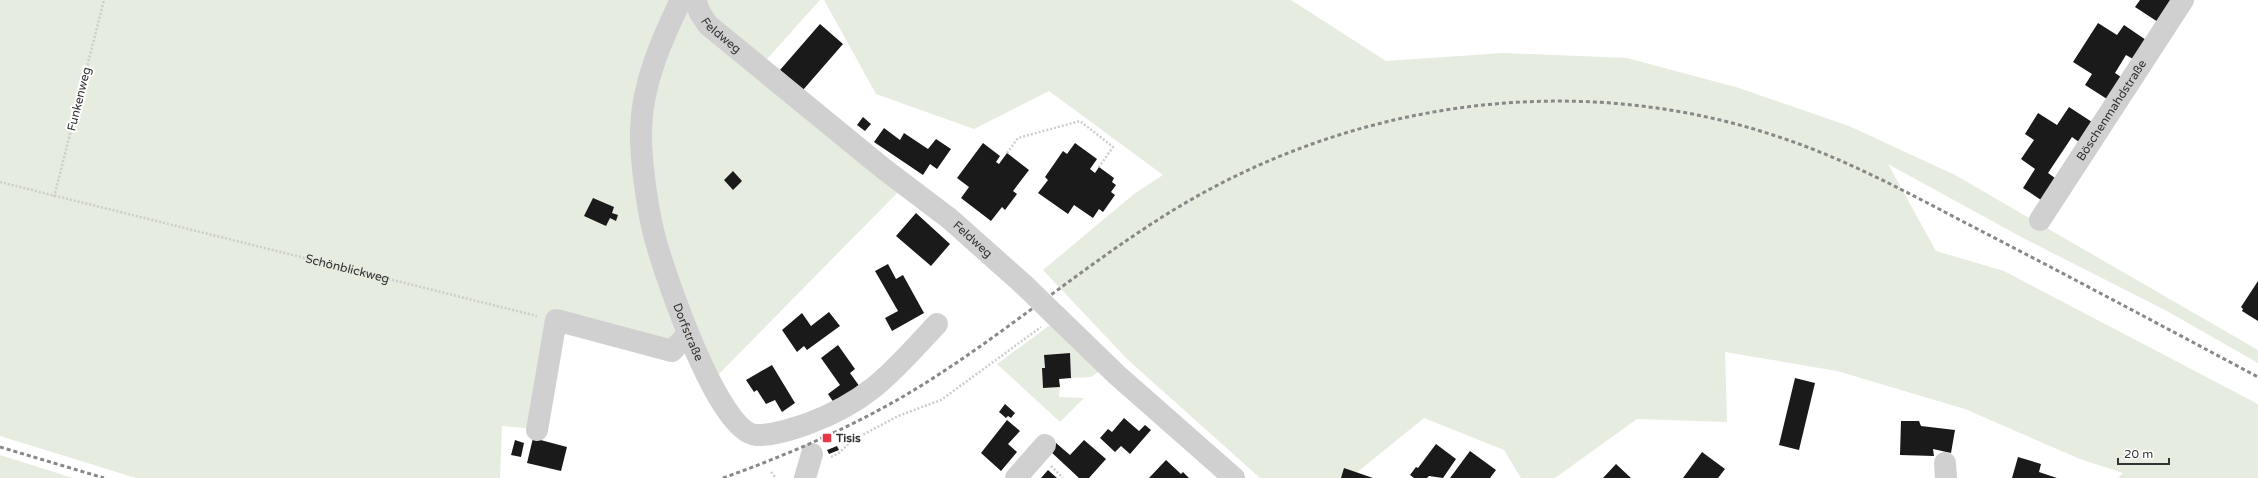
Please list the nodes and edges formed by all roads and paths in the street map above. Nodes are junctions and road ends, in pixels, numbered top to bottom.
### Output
1 (104, 0) edge
2 (681, 0) edge
3 (2182, 0) edge
4 (698, 7) edge
5 (671, 21) junction
6 (1007, 153) dead end
7 (1099, 167) dead end
8 (0, 182) edge
9 (54, 197) junction
10 (2040, 220) dead end
11 (556, 320) junction
12 (1048, 322) junction
13 (937, 324) dead end
14 (688, 334) junction
15 (537, 430) dead end
16 (841, 440) dead end
17 (1045, 445) dead end
18 (812, 454) dead end
19 (771, 472) dead end
20 (776, 478) edge
21 (805, 478) edge
22 (1016, 478) edge
23 (1234, 478) edge

1 - 9 path, Funkenweg
2 - 5 street, Dorfstraße
3 - 10 street, Böschenmahdstraße
4 - 5 street, Feldweg
4 - 12 street, Feldweg, bridge
5 - 14 street, Dorfstraße
6 - 7 path
8 - 9 path, Schönblickweg
9 - 11 path, Schönblickweg
11 - 14 street
11 - 15 street
12 - 16 path
12 - 23 street, Feldweg
13 - 14 street, Dorfstraße
17 - 22 street
18 - 21 street
19 - 20 path

